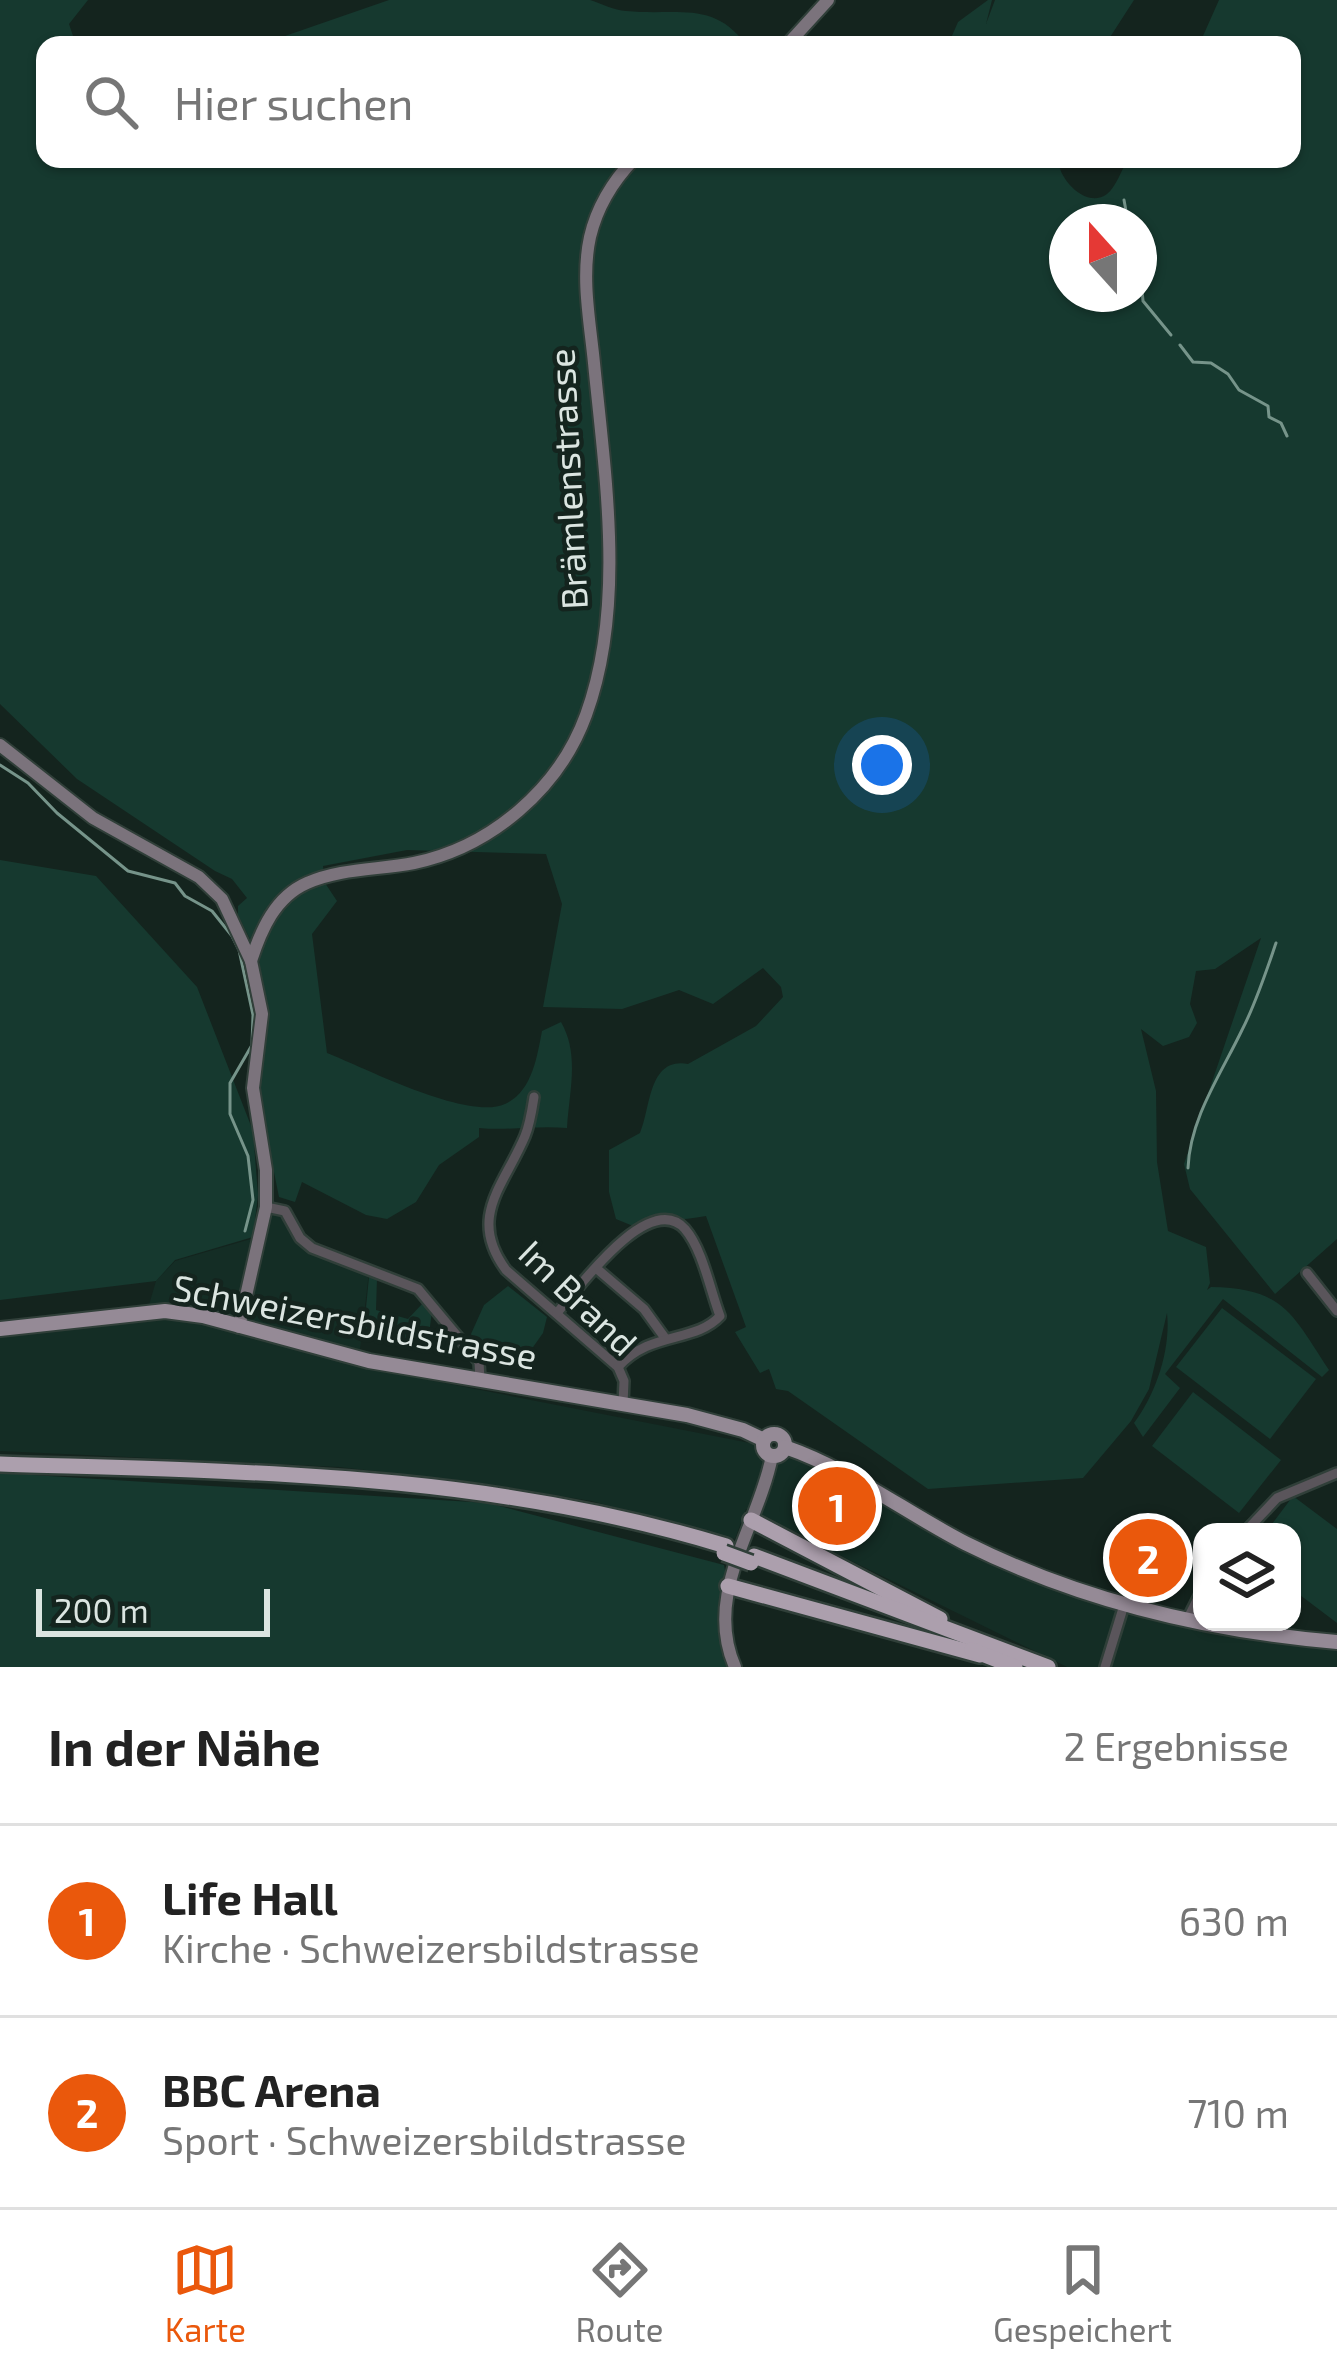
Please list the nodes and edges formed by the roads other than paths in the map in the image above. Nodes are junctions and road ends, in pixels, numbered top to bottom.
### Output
1 (828, 0) edge
2 (795, 36) edge
3 (626, 168) edge
4 (0, 745) edge
5 (251, 961) junction
6 (534, 1097) dead end
7 (266, 1207) junction
8 (596, 1268) junction
9 (1307, 1273) dead end
10 (1337, 1311) edge
11 (557, 1313) junction
12 (239, 1327) junction
13 (0, 1329) edge
14 (665, 1338) junction
15 (618, 1367) junction
16 (480, 1381) junction
17 (623, 1404) junction
18 (779, 1452) junction
19 (0, 1464) edge
20 (1337, 1473) edge
21 (751, 1520) junction
22 (1253, 1523) edge
23 (728, 1586) junction
24 (1124, 1605) junction
25 (1193, 1607) edge
26 (1186, 1620) junction
27 (1337, 1642) edge
28 (998, 1655) junction
29 (1105, 1666) edge
30 (735, 1667) edge
31 (1015, 1667) edge
32 (1048, 1667) edge

1 - 2 street
3 - 5 street, Brämlenstrasse
4 - 5 street
5 - 7 street
6 - 11 street, Im Brand
7 - 12 street
7 - 16 street
8 - 11 street
8 - 14 street
8 - 14 street
9 - 10 street
11 - 15 street, Im Brand
12 - 13 main road, Schweizersbildstrasse
12 - 16 main road, Schweizersbildstrasse
14 - 15 street
15 - 17 street, Im Brand
16 - 17 main road, Schweizersbildstrasse
17 - 18 main road, Schweizersbildstrasse
18 - 21 street
18 - 24 main road
19 - 28 highway, bridge
20 - 22 street
21 - 23 street
21 - 28 highway
23 - 28 highway
23 - 30 street
24 - 26 main road
24 - 29 street
25 - 26 street
26 - 27 main road
28 - 31 highway
28 - 32 highway

